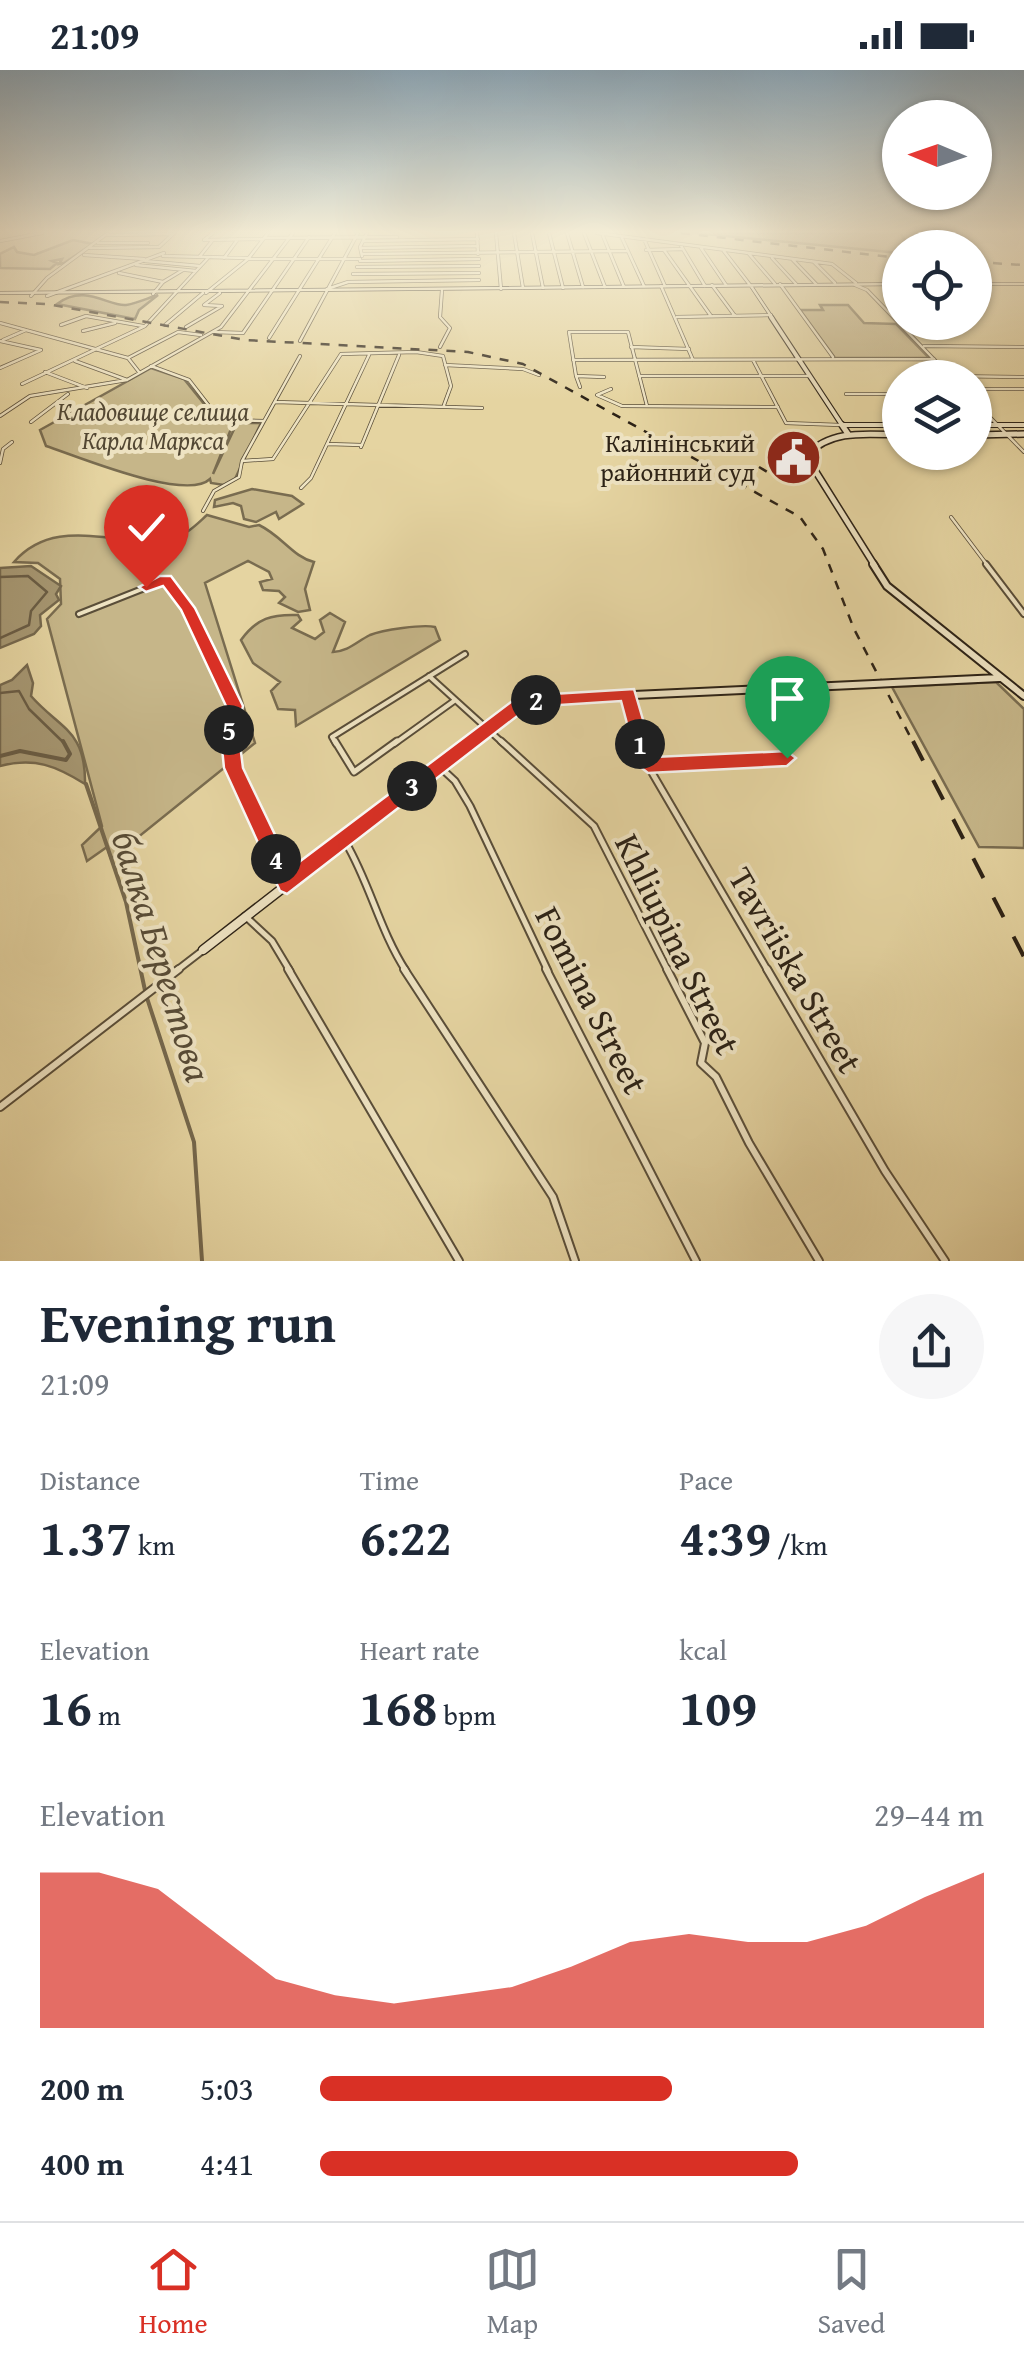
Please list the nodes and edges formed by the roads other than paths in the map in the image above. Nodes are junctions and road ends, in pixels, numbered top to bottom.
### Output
1 (35, 289) edge
2 (69, 289) edge
3 (158, 289) edge
4 (181, 289) edge
5 (210, 289) edge
6 (251, 289) edge
7 (272, 289) edge
8 (301, 289) edge
9 (330, 289) edge
10 (480, 289) joint
11 (489, 289) edge
12 (664, 289) edge
13 (689, 289) edge
14 (714, 289) edge
15 (752, 289) edge
16 (781, 289) edge
17 (864, 289) edge
18 (326, 290) junction
19 (442, 290) junction
20 (248, 292) junction
21 (270, 292) junction
22 (299, 292) junction
23 (204, 293) junction
24 (220, 293) junction
25 (153, 294) junction
26 (176, 294) junction
27 (0, 295) edge
28 (9, 296) joint
29 (31, 296) junction
30 (47, 296) junction
31 (770, 315) junction
32 (711, 316) junction
33 (734, 316) junction
34 (677, 317) junction
35 (119, 321) junction
36 (0, 323) edge
37 (60, 325) dead end
38 (165, 325) dead end
39 (145, 326) junction
40 (186, 327) dead end
41 (26, 330) junction
42 (84, 330) dead end
43 (212, 332) junction
44 (203, 336) junction
45 (269, 338) dead end
46 (0, 341) edge
47 (300, 341) dead end
48 (921, 346) junction
49 (440, 347) dead end
50 (631, 347) junction
51 (1016, 347) junction
52 (1024, 347) edge
53 (100, 348) junction
54 (690, 350) junction
55 (1024, 354) edge
56 (370, 355) junction
57 (399, 355) junction
58 (300, 356) dead end
59 (128, 358) junction
60 (800, 359) junction
61 (835, 359) junction
62 (934, 359) joint
63 (72, 360) junction
64 (573, 360) junction
65 (635, 360) junction
66 (693, 360) junction
67 (753, 360) junction
68 (444, 364) junction
69 (151, 366) junction
70 (0, 368) edge
71 (45, 372) junction
72 (140, 373) junction
73 (539, 376) dead end
74 (576, 376) junction
75 (639, 376) junction
76 (762, 376) junction
77 (812, 376) junction
78 (992, 376) edge
79 (1024, 376) edge
80 (604, 377) dead end
81 (127, 380) junction
82 (22, 384) dead end
83 (580, 387) dead end
84 (610, 388) dead end
85 (992, 388) edge
86 (1024, 388) edge
87 (89, 389) junction
88 (72, 391) junction
89 (846, 394) dead end
90 (882, 394) edge
91 (275, 402) junction
92 (310, 402) junction
93 (345, 404) junction
94 (378, 405) junction
95 (444, 405) junction
96 (647, 406) junction
97 (778, 407) junction
98 (482, 408) dead end
99 (0, 416) edge
100 (992, 420) edge
101 (31, 422) dead end
102 (264, 422) junction
103 (844, 425) junction
104 (855, 425) junction
105 (882, 425) edge
106 (992, 425) edge
107 (997, 425) junction
108 (1024, 425) edge
109 (848, 434) junction
110 (992, 434) edge
111 (1008, 434) junction
112 (1024, 434) edge
113 (861, 435) junction
114 (882, 435) edge
115 (12, 442) dead end
116 (326, 444) junction
117 (1024, 452) edge
118 (242, 461) junction
119 (0, 464) edge
120 (301, 488) dead end
121 (203, 511) dead end
122 (951, 517) dead end
123 (78, 614) dead end
124 (1024, 614) edge
125 (465, 654) dead end
126 (429, 676) junction
127 (1000, 678) junction
128 (628, 694) junction
129 (1024, 696) edge
130 (455, 700) junction
131 (487, 728) junction
132 (787, 758) dead end
133 (438, 765) junction
134 (648, 765) junction
135 (344, 839) junction
136 (287, 884) junction
137 (245, 916) junction
138 (202, 950) joint
139 (0, 1107) edge
140 (460, 1261) edge
141 (576, 1261) edge
142 (696, 1261) edge
143 (819, 1261) edge
144 (945, 1261) edge

1 - 29 street
2 - 30 street
3 - 25 street
4 - 26 street
5 - 23 street
6 - 20 street
7 - 21 street
8 - 22 street
9 - 18 street
10 - 11 main road
10 - 19 main road
12 - 34 street
13 - 32 street
14 - 33 street
15 - 31 main road
16 - 61 street
17 - 48 street
18 - 19 main road
18 - 22 main road
18 - 47 street
19 - 49 street
20 - 21 main road
20 - 24 main road
20 - 43 street
21 - 22 main road
21 - 43 street
22 - 45 street
23 - 24 main road
23 - 26 main road
23 - 38 street
24 - 40 street
25 - 26 main road
25 - 30 main road
26 - 39 street
27 - 28 main road
28 - 29 main road
29 - 30 main road
31 - 33 street
31 - 60 main road
32 - 33 street
32 - 34 street
34 - 54 street
35 - 37 street
35 - 39 street
35 - 42 street
36 - 41 street
39 - 53 street
41 - 46 street
41 - 53 street
43 - 44 street
44 - 59 street
44 - 69 street
46 - 70 street
48 - 51 street
48 - 62 street
50 - 54 street
50 - 64 street
50 - 65 street
51 - 52 street
51 - 55 street
53 - 59 street
53 - 63 street
54 - 66 street
56 - 57 street
56 - 92 street
56 - 93 street
57 - 68 street
57 - 94 street
58 - 91 street
59 - 72 street
60 - 61 street
60 - 67 street
60 - 77 main road
61 - 62 street
63 - 71 street
63 - 81 street
64 - 65 street
64 - 74 street
65 - 66 street
65 - 75 street
66 - 67 street
67 - 76 street
68 - 73 street
68 - 95 street
69 - 72 street
69 - 102 street
71 - 82 street
71 - 87 street
72 - 81 street
74 - 80 street
74 - 83 street
75 - 76 street
75 - 96 street
76 - 77 street
76 - 97 street
77 - 103 main road
78 - 79 street
81 - 87 street
84 - 96 street
85 - 86 street
87 - 88 street
88 - 99 street
88 - 101 street
89 - 90 street
91 - 92 street
91 - 102 street
92 - 93 street
92 - 118 street
93 - 94 street
93 - 116 street
94 - 95 street
94 - 116 street
95 - 98 street
96 - 97 street
97 - 103 street
100 - 107 street
102 - 118 street
103 - 104 main road
103 - 109 main road
104 - 105 main road
104 - 113 main road
106 - 107 main road
107 - 108 main road
107 - 111 street
109 - 113 main road
109 - 127 main road
110 - 111 main road
111 - 112 main road
111 - 117 street
113 - 114 main road
115 - 119 street
116 - 120 street
118 - 121 street
122 - 124 street
123 - 136 street
125 - 126 street
126 - 130 street, Khliupina Street
126 - 130 street
127 - 128 main road, bridge
127 - 129 main road
128 - 131 main road
128 - 134 street, Tavriiska Street
130 - 131 street, Khliupina Street
131 - 133 main road
131 - 143 street, Khliupina Street
132 - 134 street
133 - 135 main road
133 - 142 street, Fomina Street
134 - 144 street, Tavriiska Street
135 - 136 main road
135 - 141 street
136 - 137 main road
137 - 138 main road
137 - 140 street
138 - 139 street

